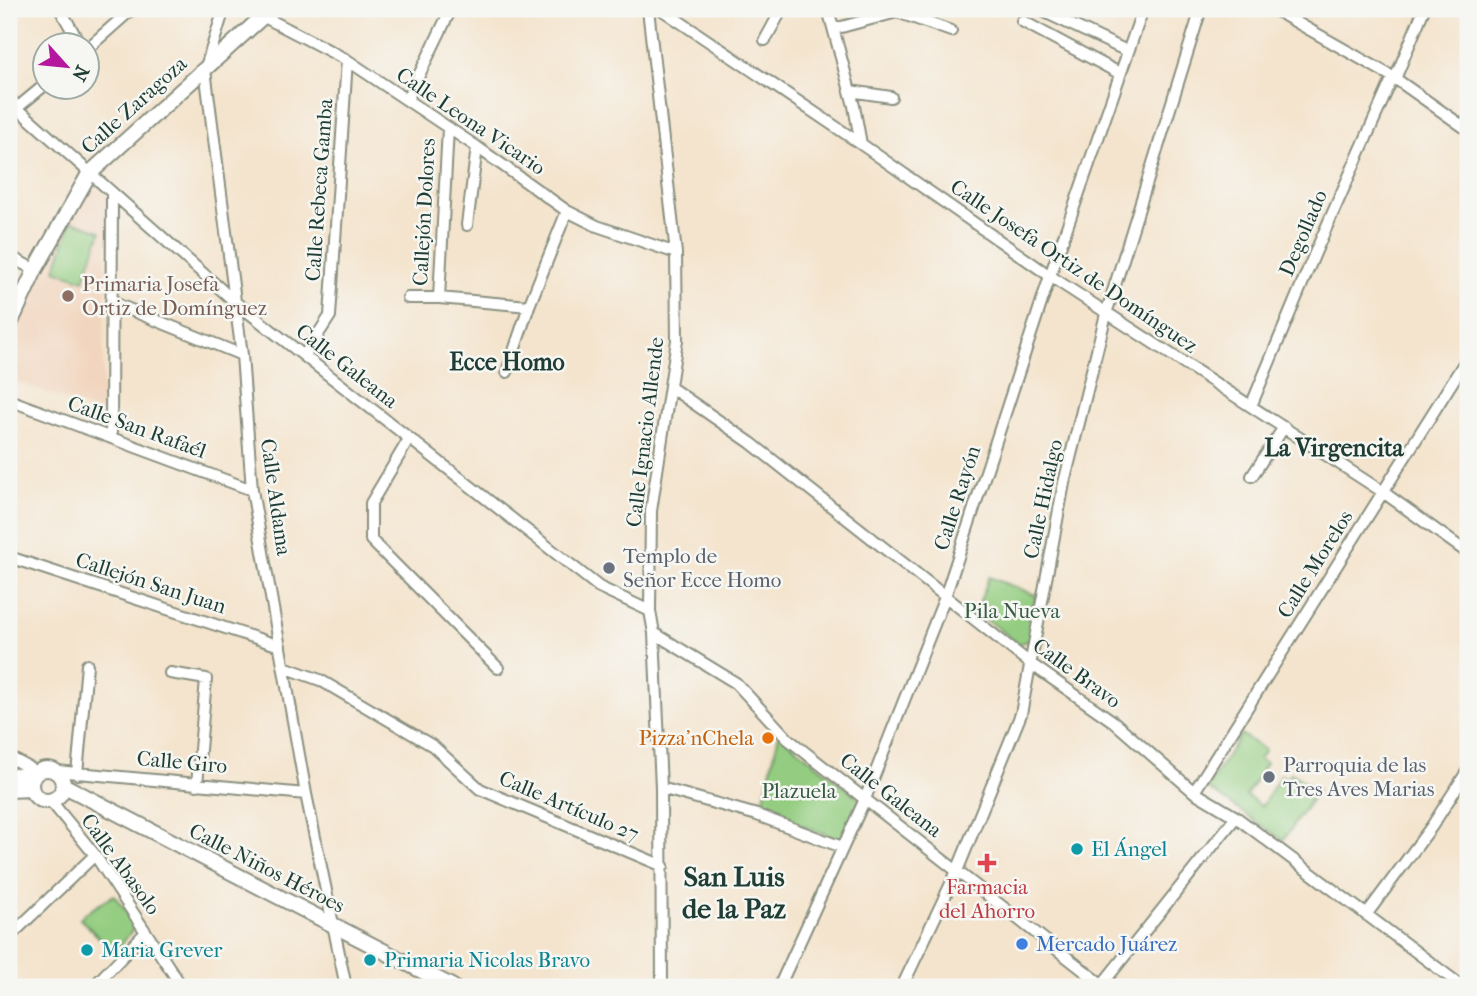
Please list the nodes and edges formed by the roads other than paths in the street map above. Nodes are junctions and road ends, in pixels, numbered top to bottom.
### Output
1 (60, 9) edge
2 (132, 9) edge
3 (224, 9) edge
4 (249, 9) edge
5 (451, 9) edge
6 (648, 9) edge
7 (661, 9) edge
8 (782, 9) edge
9 (828, 9) edge
10 (1038, 9) edge
11 (1143, 9) edge
12 (1201, 9) edge
13 (1273, 9) edge
14 (1424, 9) edge
15 (268, 12) edge
16 (1022, 21) dead end
17 (834, 29) junction
18 (951, 31) dead end
19 (73, 32) edge
20 (102, 36) edge
21 (765, 40) dead end
22 (1127, 51) junction
23 (347, 60) junction
24 (205, 70) junction
25 (1119, 73) junction
26 (1394, 78) junction
27 (850, 91) junction
28 (32, 96) edge
29 (9, 97) edge
30 (891, 97) dead end
31 (407, 100) junction
32 (17, 108) junction
33 (448, 128) junction
34 (1468, 130) edge
35 (861, 144) junction
36 (477, 147) junction
37 (89, 174) junction
38 (112, 193) junction
39 (568, 211) junction
40 (467, 225) dead end
41 (676, 253) junction
42 (9, 256) edge
43 (35, 270) junction
44 (1050, 276) junction
45 (408, 298) dead end
46 (439, 298) junction
47 (234, 301) junction
48 (111, 302) junction
49 (529, 306) junction
50 (1106, 314) junction
51 (9, 326) edge
52 (242, 355) junction
53 (304, 356) junction
54 (1468, 357) edge
55 (507, 372) dead end
56 (670, 387) junction
57 (9, 400) edge
58 (1251, 406) junction
59 (1284, 427) junction
60 (111, 438) junction
61 (408, 439) junction
62 (1252, 476) dead end
63 (251, 490) junction
64 (1383, 492) junction
65 (1468, 553) edge
66 (9, 557) edge
67 (945, 597) junction
68 (650, 611) junction
69 (654, 633) junction
70 (280, 646) junction
71 (1031, 664) junction
72 (86, 665) dead end
73 (284, 667) junction
74 (498, 668) dead end
75 (170, 673) dead end
76 (9, 757) edge
77 (1468, 770) edge
78 (55, 771) junction
79 (77, 774) junction
80 (9, 776) edge
81 (34, 779) junction
82 (63, 785) junction
83 (197, 785) junction
84 (662, 788) junction
85 (9, 790) edge
86 (1194, 792) junction
87 (306, 794) junction
88 (865, 799) junction
89 (50, 800) junction
90 (1236, 817) junction
91 (842, 847) junction
92 (95, 855) junction
93 (663, 866) junction
94 (957, 870) junction
95 (1366, 915) junction
96 (334, 926) junction
97 (146, 932) junction
98 (9, 937) edge
99 (1468, 975) edge
100 (1103, 986) edge
101 (1459, 986) edge
102 (93, 987) edge
103 (182, 987) edge
104 (346, 987) edge
105 (453, 987) edge
106 (662, 987) edge
107 (779, 987) edge
108 (902, 987) edge

1 - 19 street
2 - 20 street
3 - 24 street, Calle Aldama
4 - 15 street, Calle Leona Vicario
5 - 31 street
6 - 41 street, Calle Ignacio Allende
7 - 35 street, Calle Josefa Ortiz de Domínguez
8 - 21 street
9 - 17 street
10 - 22 street
11 - 22 street, Calle Rayón
12 - 50 street, Calle Hidalgo
13 - 26 street
14 - 26 street, Degollado
15 - 23 street, Calle Leona Vicario
15 - 24 street, Calle Zaragoza
16 - 25 street
17 - 18 street
17 - 27 street
22 - 25 street, Calle Rayón
23 - 31 street, Calle Leona Vicario
23 - 53 street, Calle Rebeca Gamba
24 - 37 street, Calle Zaragoza
24 - 47 street, Calle Aldama
25 - 44 street, Calle Rayón
26 - 34 street
26 - 58 street, Degollado
27 - 30 street
27 - 35 street
28 - 32 street
29 - 32 street, Calle Galeana
31 - 33 street, Calle Leona Vicario
32 - 37 street, Calle Galeana
33 - 36 street, Calle Leona Vicario
33 - 46 street, Callejón Dolores
35 - 44 street, Calle Josefa Ortiz de Domínguez
36 - 39 street, Calle Leona Vicario
36 - 40 street
37 - 38 street, Calle Galeana
37 - 43 street, Calle Zaragoza
38 - 47 street, Calle Galeana
38 - 48 street
39 - 41 street, Calle Leona Vicario
39 - 49 street
41 - 56 street, Calle Ignacio Allende
42 - 43 street
43 - 51 street, Calle Zaragoza
44 - 50 street, Calle Josefa Ortiz de Domínguez
44 - 67 street, Calle Rayón
45 - 46 street
46 - 49 street
47 - 52 street, Calle Aldama
47 - 53 street, Calle Galeana
48 - 52 street
48 - 60 street
49 - 55 street
50 - 58 street, Calle Josefa Ortiz de Domínguez
50 - 71 street, Calle Hidalgo
52 - 63 street, Calle Aldama
53 - 61 street, Calle Galeana
54 - 64 street, Calle Morelos
56 - 67 street, Calle Bravo
56 - 68 street, Calle Ignacio Allende
57 - 60 street, Calle San Rafaél
58 - 59 street, Calle Josefa Ortiz de Domínguez
59 - 62 street
59 - 64 street, Calle Josefa Ortiz de Domínguez
60 - 63 street, Calle San Rafaél
61 - 68 street, Calle Galeana
61 - 74 street
63 - 70 street, Calle Aldama
64 - 65 street, Calle Josefa Ortiz de Domínguez
64 - 86 street, Calle Morelos
66 - 70 street, Callejón San Juan
67 - 71 street, Calle Bravo
67 - 88 street, Calle Rayón
68 - 69 street, Calle Ignacio Allende
69 - 84 street, Calle Ignacio Allende
69 - 88 street, Calle Galeana
70 - 73 street, Calle Aldama
71 - 86 street, Calle Bravo
71 - 94 street, Calle Hidalgo
72 - 79 street
73 - 87 street, Calle Aldama
73 - 93 street, Calle Artículo 27
75 - 83 street
76 - 81 street
77 - 95 street
78 - 79 street, Calle Giro
78 - 81 street
78 - 82 street
79 - 83 street, Calle Giro
80 - 81 street
81 - 85 street
81 - 89 street
82 - 89 street
82 - 96 street, Calle Niños Héroes
83 - 87 street, Calle Giro
84 - 91 street
84 - 93 street, Calle Ignacio Allende
86 - 90 street, Calle Bravo
87 - 96 street, Calle Aldama
88 - 91 street, Calle Rayón
88 - 94 street, Calle Galeana
89 - 92 street, Calle Abasolo
90 - 95 street, Calle Bravo
90 - 100 street
91 - 107 street, Calle Rayón
92 - 97 street, Calle Abasolo
92 - 98 street
93 - 106 street, Calle Ignacio Allende
94 - 100 street, Calle Galeana
94 - 108 street, Calle Hidalgo
95 - 101 street, Calle Bravo
96 - 104 street, Calle Aldama
96 - 105 street, Calle Niños Héroes
97 - 102 street
97 - 103 street, Calle Abasolo
99 - 101 street

